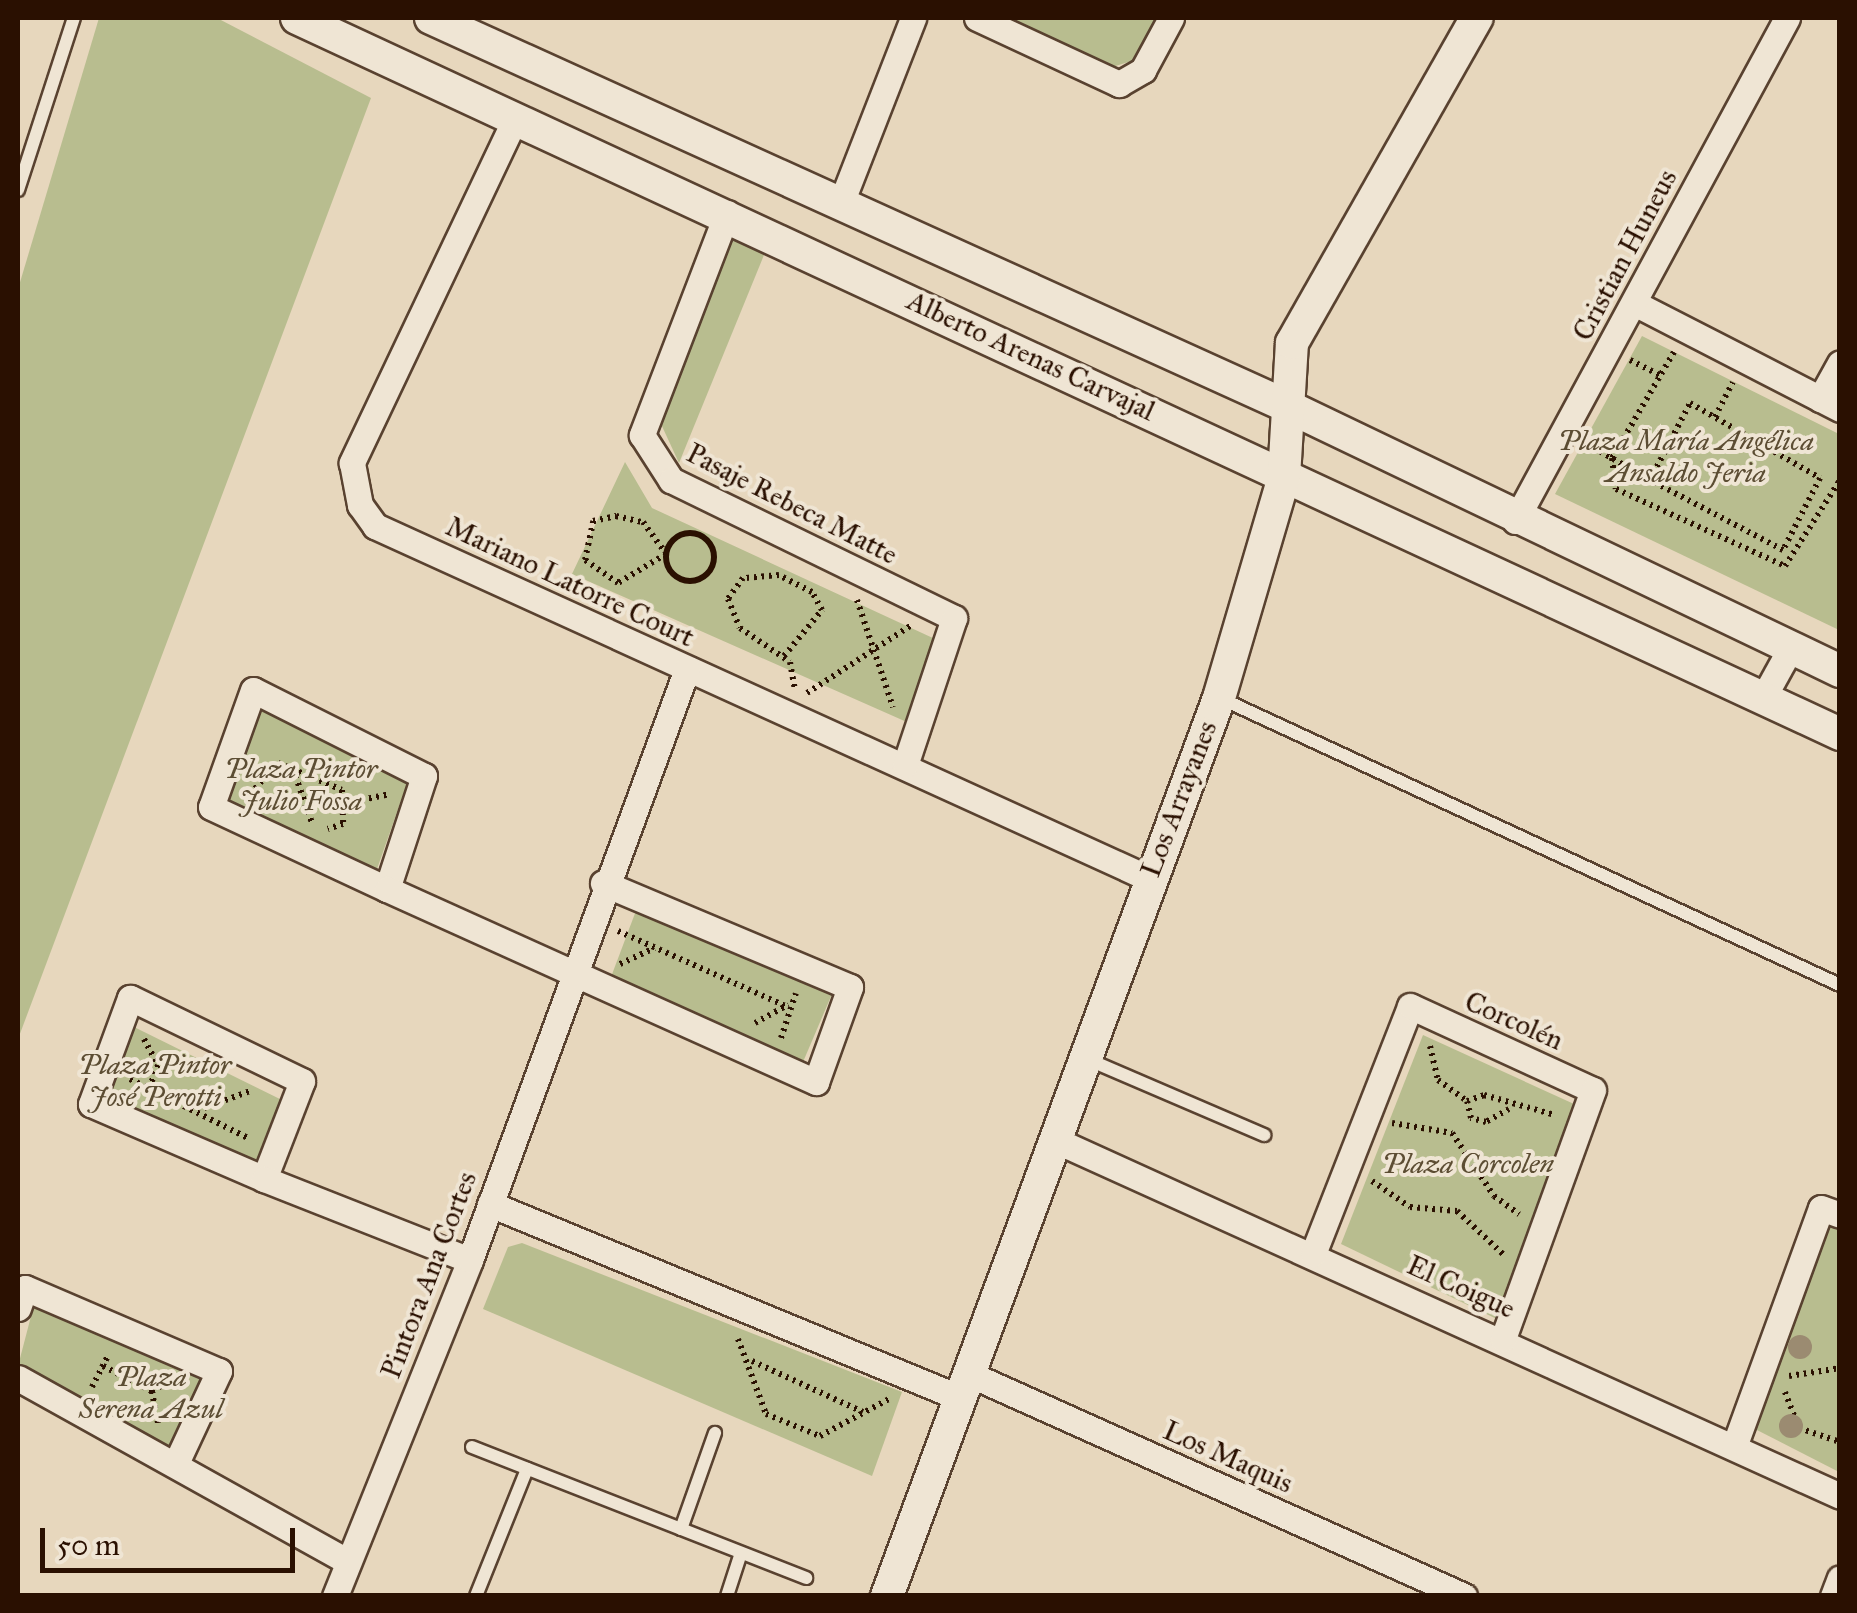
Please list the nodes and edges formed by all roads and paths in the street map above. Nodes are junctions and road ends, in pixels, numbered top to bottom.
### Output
1 (74, 18) edge
2 (297, 18) edge
3 (430, 18) edge
4 (912, 18) edge
5 (977, 18) edge
6 (1170, 18) edge
7 (1477, 18) edge
8 (1787, 18) edge
9 (514, 119) junction
10 (18, 190) edge
11 (841, 204) junction
12 (726, 212) junction
13 (1634, 303) junction
14 (1687, 331) junction
15 (1840, 364) edge
16 (1830, 404) edge
17 (1289, 407) junction
18 (1564, 431) junction
19 (1612, 458) junction
20 (1284, 477) junction
21 (1820, 478) junction
22 (1650, 480) junction
23 (1838, 483) edge
24 (1515, 521) junction
25 (666, 554) junction
26 (844, 564) junction
27 (936, 609) junction
28 (1790, 649) junction
29 (784, 656) junction
30 (687, 669) junction
31 (1840, 672) edge
32 (1218, 698) junction
33 (1763, 698) junction
34 (1840, 734) edge
35 (907, 761) junction
36 (293, 769) junction
37 (256, 793) junction
38 (214, 796) junction
39 (270, 801) dead end
40 (298, 816) dead end
41 (312, 824) junction
42 (1148, 878) junction
43 (603, 883) junction
44 (387, 889) junction
45 (589, 918) junction
46 (804, 968) junction
47 (569, 972) junction
48 (1840, 985) edge
49 (786, 1006) dead end
50 (1439, 1020) junction
51 (1084, 1058) junction
52 (772, 1063) junction
53 (291, 1076) junction
54 (98, 1085) junction
55 (1467, 1102) junction
56 (202, 1108) junction
57 (1509, 1109) junction
58 (1264, 1135) dead end
59 (1577, 1136) junction
60 (1054, 1140) junction
61 (1356, 1143) junction
62 (266, 1171) junction
63 (490, 1204) junction
64 (1549, 1212) junction
65 (1840, 1214) edge
66 (1840, 1250) edge
67 (1312, 1254) junction
68 (470, 1260) junction
69 (1530, 1265) junction
70 (18, 1308) edge
71 (1840, 1318) edge
72 (122, 1330) junction
73 (734, 1333) dead end
74 (1504, 1340) junction
75 (750, 1360) junction
76 (200, 1363) junction
77 (103, 1366) junction
78 (1840, 1368) edge
79 (18, 1378) edge
80 (920, 1382) junction
81 (962, 1384) junction
82 (152, 1390) junction
83 (80, 1410) junction
84 (864, 1412) junction
85 (715, 1432) dead end
86 (1840, 1442) edge
87 (472, 1447) dead end
88 (1734, 1447) junction
89 (170, 1458) junction
90 (527, 1469) junction
91 (1840, 1496) edge
92 (681, 1529) junction
93 (741, 1552) junction
94 (348, 1561) junction
95 (806, 1578) dead end
96 (1840, 1578) edge
97 (888, 1595) edge
98 (334, 1596) edge
99 (476, 1596) edge
100 (727, 1596) edge
101 (1464, 1596) edge
102 (1833, 1596) edge

1 - 10 lane
2 - 9 street, Alberto Arenas Carvajal
3 - 11 street
4 - 11 street
5 - 6 street
7 - 17 street, Los Arrayanes
8 - 13 street, Cristian Huneus
9 - 12 street, Alberto Arenas Carvajal
9 - 30 street, Mariano Latorre Court
11 - 17 street
12 - 20 street, Alberto Arenas Carvajal
12 - 26 street, Pasaje Rebeca Matte
13 - 14 street
13 - 18 street, Cristian Huneus
14 - 16 street
14 - 19 path
15 - 16 street
17 - 20 street, Los Arrayanes
17 - 24 street
18 - 19 path
18 - 24 street, Cristian Huneus
19 - 22 path
19 - 23 path
20 - 32 street, Los Arrayanes
20 - 33 street, Alberto Arenas Carvajal
21 - 22 path
21 - 22 path
21 - 23 path
24 - 28 street
25 - 25 path
25 - 25 path
26 - 27 street, Pasaje Rebeca Matte
26 - 35 path
27 - 29 path
27 - 35 street
28 - 31 street
28 - 33 street
29 - 29 path
30 - 35 street, Mariano Latorre Court
30 - 43 street, Pintora Ana Cortes
32 - 42 street, Los Arrayanes
32 - 48 lane
33 - 34 street, Alberto Arenas Carvajal
35 - 42 street, Mariano Latorre Court
36 - 37 path
36 - 41 path
36 - 41 path
37 - 38 path
37 - 39 path
38 - 44 street
38 - 44 street
40 - 41 path
42 - 51 street, Los Arrayanes
43 - 45 street, Pintora Ana Cortes
43 - 46 street
44 - 47 street
45 - 47 street, Pintora Ana Cortes
45 - 49 path
46 - 52 path
46 - 52 street
47 - 52 street
47 - 63 street, Pintora Ana Cortes
50 - 55 path
50 - 59 street, Corcolén
50 - 61 street, Corcolén
51 - 58 lane
51 - 60 street, Los Arrayanes
53 - 54 street
53 - 56 path
53 - 62 street
54 - 56 path
54 - 62 street
55 - 57 path
55 - 57 path
56 - 62 path
57 - 59 path
59 - 64 street, Corcolén
60 - 67 street, El Coigue
60 - 81 street, Los Arrayanes
61 - 64 path
61 - 67 street, Corcolén
61 - 69 path
62 - 68 street
63 - 68 street, Pintora Ana Cortes
63 - 80 street, Los Maquis
64 - 69 street, Corcolén
65 - 88 street
66 - 71 path
67 - 74 street, El Coigue
68 - 94 street, Pintora Ana Cortes
69 - 74 street, Corcolén
70 - 72 street
72 - 76 street
72 - 77 path
73 - 75 path
74 - 88 street, El Coigue
75 - 84 path
75 - 84 path
76 - 82 path
76 - 89 street
77 - 82 path
77 - 83 path
78 - 86 path
79 - 83 street
80 - 81 street, Los Maquis
80 - 84 path
81 - 97 street, Los Arrayanes
81 - 101 street, Los Maquis
82 - 89 path
83 - 89 street
85 - 92 lane
87 - 90 lane
88 - 91 street, El Coigue
89 - 94 street
90 - 92 lane
90 - 99 lane
92 - 93 lane
93 - 95 lane
93 - 100 lane
94 - 98 street, Pintora Ana Cortes
96 - 102 street

